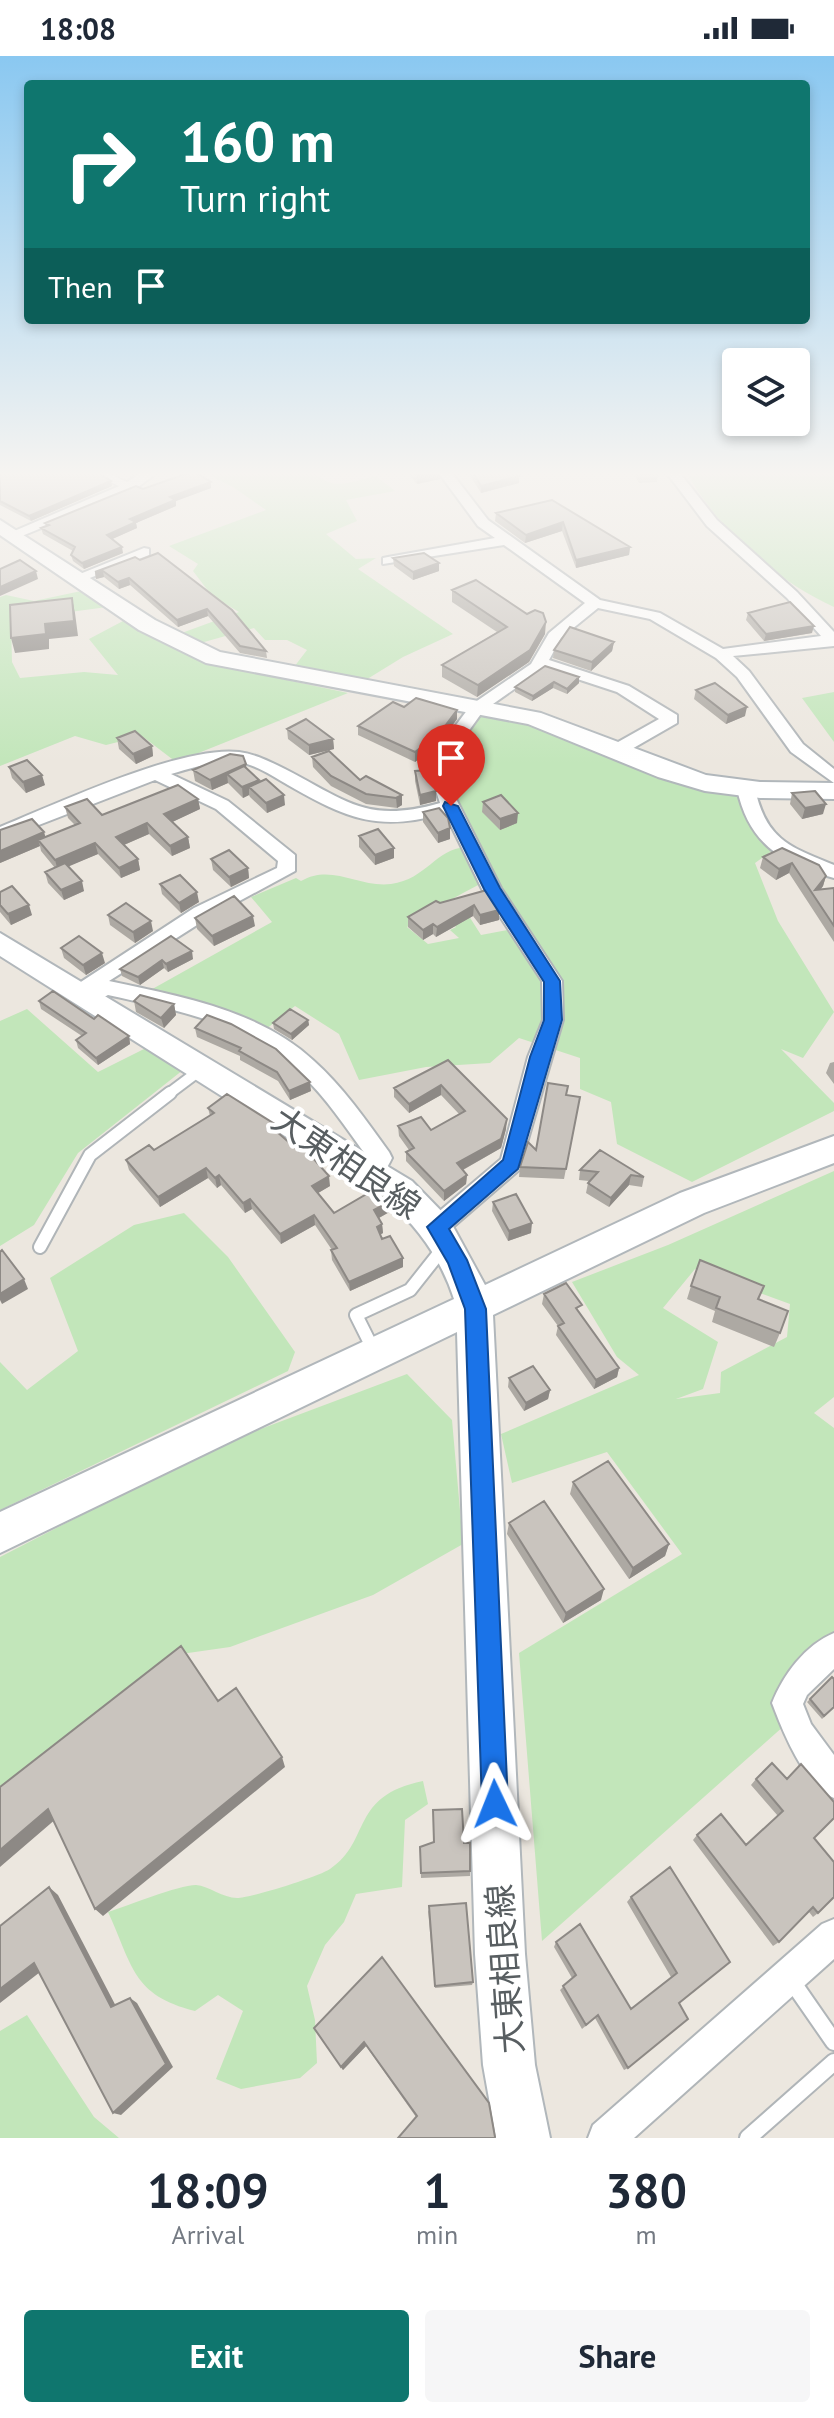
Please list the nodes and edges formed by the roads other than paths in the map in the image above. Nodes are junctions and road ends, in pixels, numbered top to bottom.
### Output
1 (62, 569) edge
2 (100, 569) edge
3 (548, 569) edge
4 (763, 569) edge
5 (77, 578) junction
6 (595, 603) junction
7 (833, 640) edge
8 (722, 655) junction
9 (540, 662) junction
10 (477, 708) junction
11 (617, 750) junction
12 (157, 774) junction
13 (834, 778) edge
14 (746, 789) junction
15 (834, 791) edge
16 (451, 806) junction
17 (0, 834) edge
18 (834, 872) edge
19 (0, 943) edge
20 (83, 995) junction
21 (203, 1068) junction
22 (834, 1149) edge
23 (371, 1170) junction
24 (442, 1235) junction
25 (40, 1247) dead end
26 (475, 1309) junction
27 (376, 1355) junction
28 (0, 1533) edge
29 (834, 1648) edge
30 (834, 1782) edge
31 (834, 1936) edge
32 (789, 1976) junction
33 (834, 2042) edge
34 (834, 2062) edge
35 (523, 2138) edge
36 (606, 2138) edge
37 (748, 2138) edge

1 - 5 street
2 - 5 street
3 - 6 street
4 - 7 street
5 - 10 street
6 - 8 street
6 - 9 street
7 - 8 street
8 - 13 street
9 - 10 street
9 - 11 street
10 - 11 street
10 - 16 street
11 - 14 street
12 - 16 street
12 - 17 street
12 - 20 street
14 - 15 street
14 - 18 street
16 - 24 street
19 - 20 street, 大東相良線
20 - 21 street, 大東相良線
20 - 23 street
21 - 23 street, 大東相良線
21 - 25 lane
22 - 26 street
23 - 24 street, 大東相良線
24 - 26 street, 大東相良線
24 - 27 lane
26 - 27 street
26 - 35 street, 大東相良線
27 - 28 street
29 - 30 street
31 - 32 street
32 - 33 lane
32 - 36 street
34 - 37 lane

